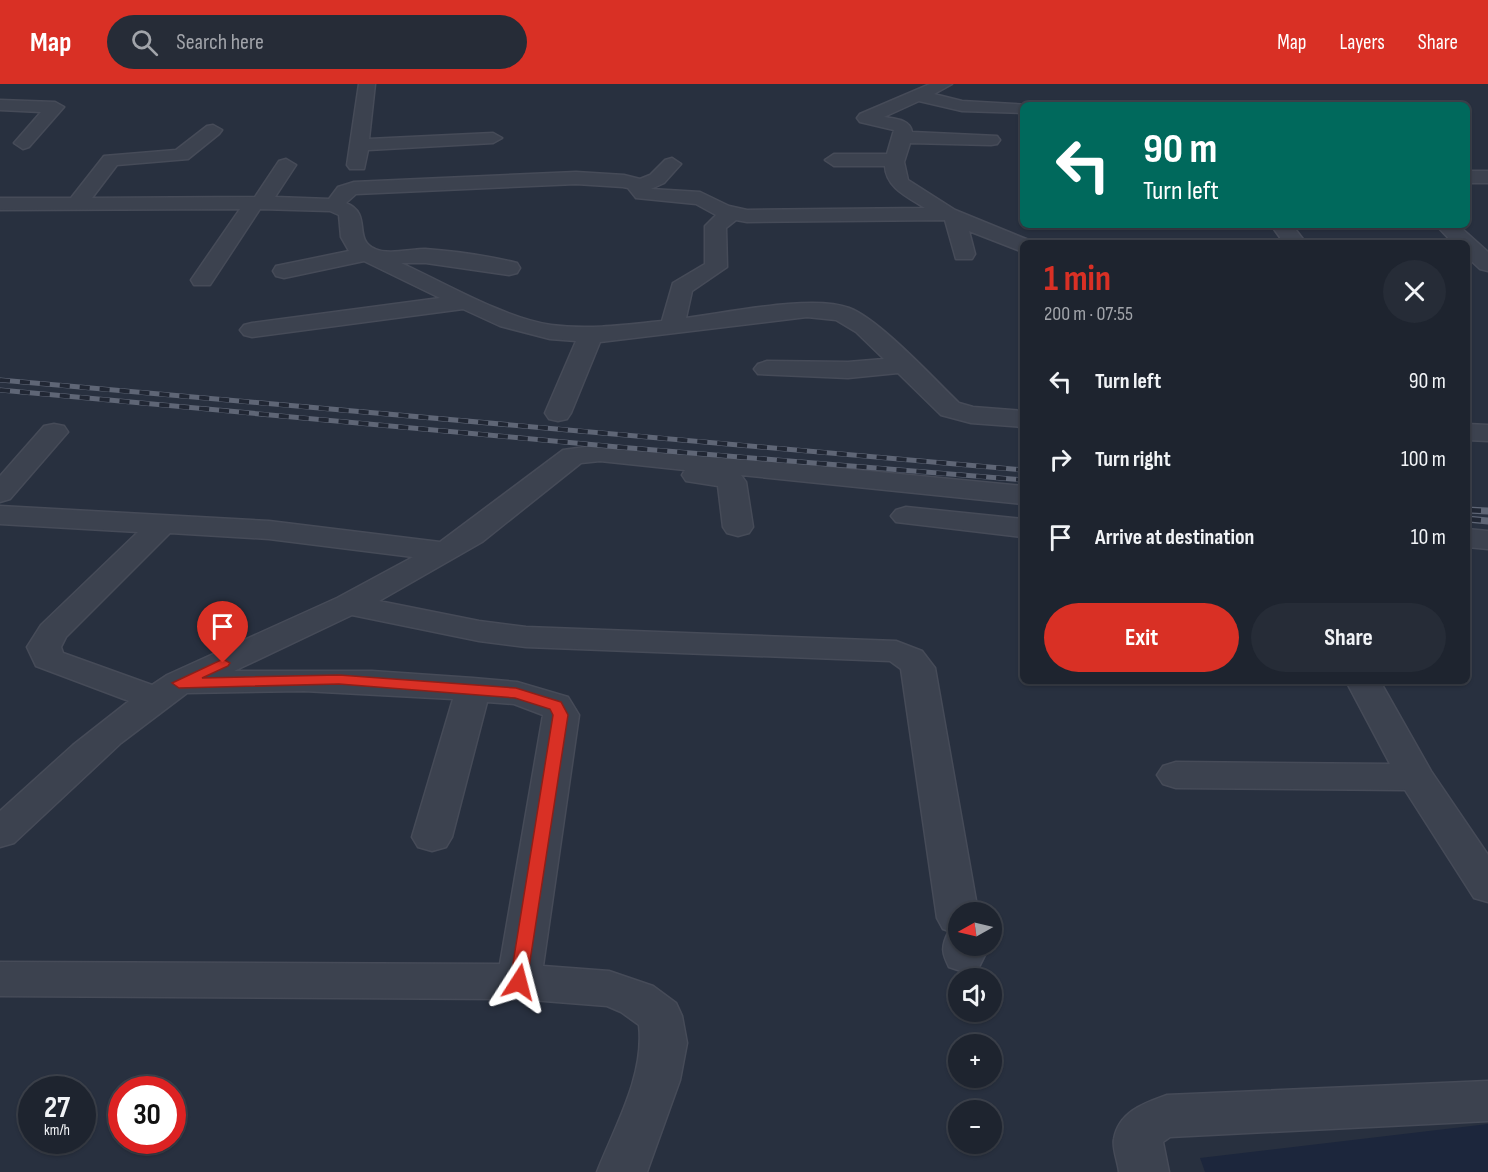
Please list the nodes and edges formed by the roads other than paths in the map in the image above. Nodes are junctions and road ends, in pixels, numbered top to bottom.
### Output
1 (367, 84) edge
2 (933, 89) edge
3 (0, 105) edge
4 (1020, 108) edge
5 (213, 130) dead end
6 (903, 137) junction
7 (493, 138) dead end
8 (991, 140) dead end
9 (23, 143) dead end
10 (360, 145) junction
11 (834, 160) dead end
12 (895, 160) junction
13 (672, 164) dead end
14 (286, 165) dead end
15 (1470, 177) edge
16 (1488, 177) edge
17 (640, 187) junction
18 (354, 188) junction
19 (78, 202) junction
20 (258, 203) junction
21 (0, 204) edge
22 (334, 205) junction
23 (732, 214) junction
24 (952, 216) junction
25 (1283, 228) edge
26 (1449, 228) edge
27 (1293, 240) edge
28 (1462, 240) edge
29 (1020, 245) edge
30 (1470, 248) edge
31 (964, 254) dead end
32 (370, 256) junction
33 (1488, 265) edge
34 (1470, 266) edge
35 (284, 271) dead end
36 (202, 280) dead end
37 (458, 299) junction
38 (672, 327) junction
39 (252, 330) dead end
40 (590, 336) junction
41 (903, 365) junction
42 (767, 369) dead end
43 (558, 413) dead end
44 (1020, 418) edge
45 (54, 432) dead end
46 (1470, 432) edge
47 (1488, 433) edge
48 (567, 460) junction
49 (0, 494) edge
50 (1020, 495) edge
51 (0, 515) edge
52 (906, 516) dead end
53 (163, 524) junction
54 (738, 527) dead end
55 (1020, 528) edge
56 (1470, 538) edge
57 (1488, 540) edge
58 (446, 552) junction
59 (348, 605) junction
60 (1365, 684) edge
61 (473, 690) junction
62 (167, 691) junction
63 (1176, 775) dead end
64 (1416, 777) junction
65 (0, 833) edge
66 (432, 837) dead end
67 (1488, 887) edge
68 (956, 902) edge
69 (0, 979) edge
70 (519, 982) junction
71 (1488, 1101) edge
72 (622, 1172) edge
73 (1144, 1172) edge

1 - 10 street
2 - 4 street
2 - 6 street
3 - 9 street
5 - 19 street
6 - 8 street
6 - 12 street
7 - 10 street
10 - 18 street
11 - 12 street
12 - 24 street
13 - 17 street
14 - 20 street
15 - 16 street
17 - 18 street
17 - 23 street
18 - 22 street
19 - 20 street
19 - 21 street
20 - 22 street
20 - 36 street
22 - 32 street
23 - 24 street
23 - 38 street
24 - 29 street
24 - 31 street
25 - 27 street
26 - 28 street
30 - 33 street
32 - 35 street
32 - 37 street
32 - 37 street
33 - 34 street
37 - 39 street
37 - 40 street
38 - 40 street
38 - 41 street
40 - 43 street
41 - 42 street
41 - 44 street
45 - 49 street
46 - 47 street
48 - 50 street
48 - 54 street
48 - 58 street
51 - 53 street
52 - 55 street
53 - 58 street
53 - 62 street
56 - 57 street
58 - 59 street
59 - 62 street
59 - 68 street
60 - 64 street
61 - 62 street
61 - 66 street
61 - 70 street
62 - 65 street
63 - 64 street
64 - 67 street
69 - 70 street
70 - 72 street
71 - 73 street

